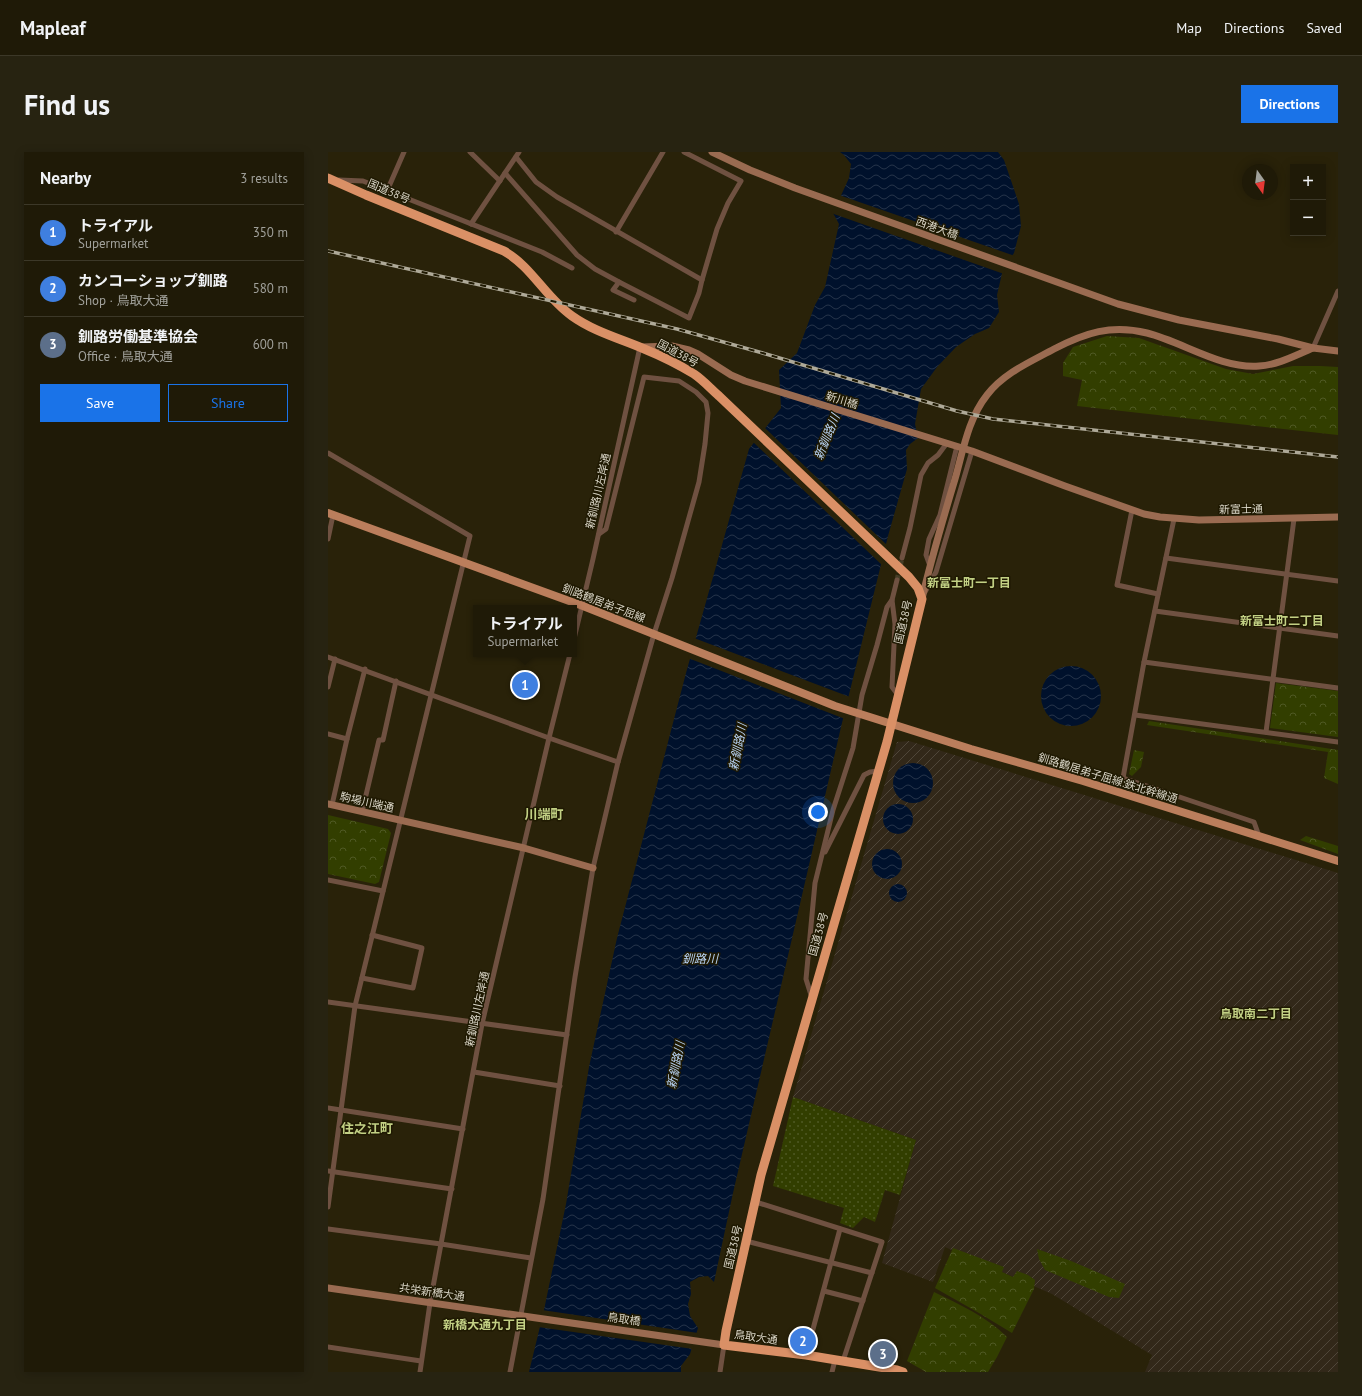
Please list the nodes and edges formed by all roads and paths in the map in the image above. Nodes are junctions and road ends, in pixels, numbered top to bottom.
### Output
1 (404, 152) edge
2 (470, 152) edge
3 (663, 152) edge
4 (684, 152) edge
5 (712, 152) edge
6 (518, 154) edge
7 (505, 173) junction
8 (331, 179) edge
9 (500, 181) junction
10 (387, 191) junction
11 (471, 224) junction
12 (616, 232) junction
13 (572, 268) dead end
14 (702, 280) junction
15 (619, 282) junction
16 (1338, 291) edge
17 (634, 300) dead end
18 (640, 347) junction
19 (1313, 348) junction
20 (1338, 351) edge
21 (947, 443) junction
22 (957, 446) junction
23 (972, 451) junction
24 (328, 452) edge
25 (1132, 510) junction
26 (331, 514) edge
27 (1338, 517) edge
28 (1174, 519) junction
29 (1294, 519) junction
30 (599, 534) junction
31 (328, 539) edge
32 (902, 558) tunnel mouth
33 (1166, 558) junction
34 (463, 562) junction
35 (930, 566) junction
36 (1287, 574) junction
37 (897, 580) tunnel mouth
38 (1338, 581) edge
39 (1158, 594) junction
40 (922, 599) junction
41 (892, 600) junction
42 (583, 606) junction
43 (1155, 611) junction
44 (577, 628) edge
45 (1280, 628) junction
46 (654, 634) junction
47 (1338, 636) edge
48 (328, 657) edge
49 (569, 657) edge
50 (335, 659) junction
51 (1144, 662) junction
52 (365, 670) junction
53 (1274, 680) junction
54 (396, 681) junction
55 (328, 687) edge
56 (1338, 688) edge
57 (431, 694) junction
58 (898, 695) junction
59 (1135, 715) junction
60 (870, 717) joint
61 (892, 724) junction
62 (1266, 732) junction
63 (328, 734) edge
64 (549, 738) junction
65 (347, 739) junction
66 (1338, 742) edge
67 (618, 762) junction
68 (879, 771) junction
69 (330, 805) edge
70 (362, 812) junction
71 (400, 821) junction
72 (1259, 836) junction
73 (524, 848) junction
74 (821, 860) junction
75 (1338, 861) edge
76 (593, 868) junction
77 (328, 880) edge
78 (383, 891) junction
79 (372, 935) junction
80 (362, 978) junction
81 (812, 998) junction
82 (328, 1002) edge
83 (355, 1006) junction
84 (482, 1024) junction
85 (567, 1035) junction
86 (474, 1072) junction
87 (560, 1086) junction
88 (328, 1108) edge
89 (341, 1110) junction
90 (463, 1129) junction
91 (330, 1171) edge
92 (452, 1189) junction
93 (756, 1202) junction
94 (328, 1207) edge
95 (328, 1229) edge
96 (840, 1229) junction
97 (746, 1241) junction
98 (441, 1244) junction
99 (531, 1258) junction
100 (831, 1264) junction
101 (872, 1273) junction
102 (328, 1288) edge
103 (824, 1290) junction
104 (863, 1301) junction
105 (430, 1303) junction
106 (520, 1315) junction
107 (532, 1318) joint
108 (724, 1345) junction
109 (328, 1348) edge
110 (806, 1355) junction
111 (421, 1361) junction
112 (839, 1361) junction
113 (899, 1371) edge
114 (420, 1372) edge
115 (510, 1372) edge
116 (720, 1372) edge
117 (832, 1372) edge

1 - 10 street
2 - 9 street
3 - 12 street
4 - 14 street
5 - 19 street, 西港大橋
6 - 7 street
6 - 12 street
7 - 9 street
7 - 15 street
8 - 10 street
8 - 18 highway, 国道38号
9 - 11 street
10 - 11 street
11 - 13 street
12 - 14 street
14 - 15 street
15 - 17 street
16 - 19 street
18 - 21 street, 新川橋
18 - 30 street, 新釧路川左岸通
18 - 40 highway, 国道38号
19 - 20 street, 西港大橋
19 - 35 street
21 - 22 street, 新川橋
21 - 32 street
22 - 23 street, 新川橋
22 - 35 street
23 - 25 street, 新富士通
23 - 40 street
24 - 34 street
25 - 28 street, 新富士通
25 - 39 street
26 - 31 street
26 - 34 main road, 釧路鶴居弟子屈線
27 - 29 street, 新富士通
28 - 29 street, 新富士通
28 - 33 street
29 - 36 street
30 - 42 street, 新釧路川左岸通
30 - 46 street
33 - 36 street
33 - 39 street
34 - 42 main road, 釧路鶴居弟子屈線
34 - 57 street
35 - 40 street
36 - 38 street
36 - 45 street
37 - 41 street
39 - 43 street
40 - 58 highway, 国道38号
41 - 58 street
41 - 74 street
42 - 44 street, 新釧路川左岸通
42 - 46 main road, 釧路鶴居弟子屈線
43 - 45 street
43 - 51 street
45 - 47 street
45 - 53 street
46 - 60 main road, 釧路鶴居弟子屈線
46 - 67 street
48 - 50 street
49 - 64 street, 新釧路川左岸通
50 - 52 street
50 - 55 street
51 - 53 street
51 - 59 street
52 - 54 street
52 - 65 street
53 - 56 street
53 - 62 street
54 - 57 street
54 - 70 street
57 - 64 street
57 - 71 street
58 - 61 highway, 国道38号
59 - 62 street
59 - 72 street
60 - 61 main road, 釧路鶴居弟子屈線:鉄北幹線通
61 - 68 highway, 国道38号
61 - 72 main road, 釧路鶴居弟子屈線:鉄北幹線通
62 - 66 street
63 - 65 street
64 - 67 street
64 - 73 street, 新釧路川左岸通
65 - 69 street
67 - 76 street
68 - 74 street
68 - 81 highway, 国道38号
69 - 70 street, 駒場川端通
70 - 71 street, 駒場川端通
71 - 73 street, 駒場川端通
71 - 78 street
72 - 75 main road, 釧路鶴居弟子屈線:鉄北幹線通
73 - 76 street, 駒場川端通
73 - 84 street, 新釧路川左岸通
74 - 81 street
76 - 85 street
77 - 78 street
78 - 79 street
79 - 80 street
79 - 80 street
80 - 83 street
81 - 93 highway, 国道38号
82 - 83 street
83 - 84 street
83 - 89 street
84 - 85 street
84 - 86 street, 新釧路川左岸通
85 - 87 street
86 - 87 street
86 - 90 street, 新釧路川左岸通
87 - 99 street
88 - 89 street
89 - 90 street
89 - 91 street
90 - 92 street, 新釧路川左岸通
91 - 92 street
91 - 94 street
92 - 98 street, 新釧路川左岸通
93 - 96 street
93 - 97 highway, 国道38号
95 - 98 street
96 - 100 street
96 - 101 street
97 - 100 street
97 - 108 highway, 国道38号
98 - 99 street
98 - 105 street, 新釧路川左岸通
99 - 106 street
100 - 101 street
100 - 103 street
101 - 104 street
102 - 105 street, 共栄新橋大通
103 - 104 street
103 - 110 street
104 - 112 street
105 - 106 street, 共栄新橋大通
105 - 111 street, 新釧路川左岸通
106 - 107 street, 共栄新橋大通
106 - 115 street
107 - 108 street, 鳥取橋
108 - 110 highway, 鳥取大通
108 - 116 street
109 - 111 street
110 - 112 highway, 鳥取大通
111 - 114 street, 新釧路川左岸通
112 - 113 highway, 鳥取大通
112 - 117 street

